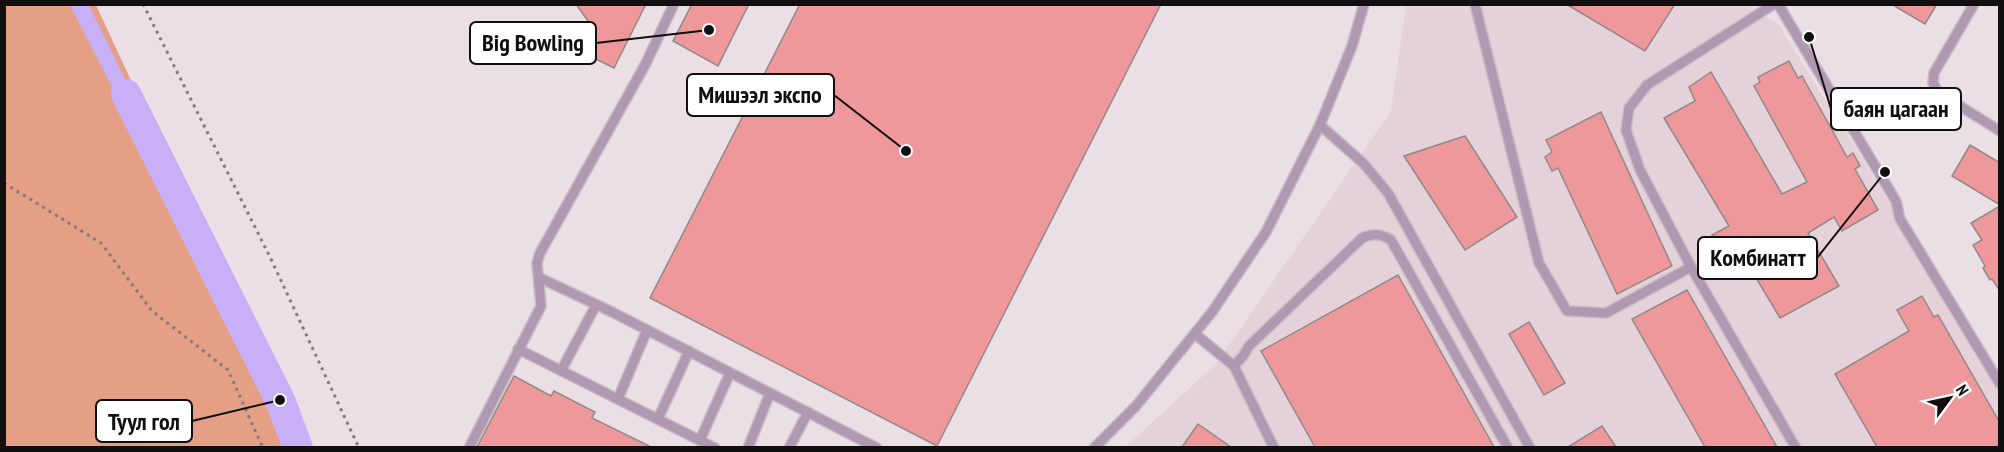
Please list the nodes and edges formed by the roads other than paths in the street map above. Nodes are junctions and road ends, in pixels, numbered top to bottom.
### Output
1 (674, 4) edge
2 (1364, 4) edge
3 (1475, 4) edge
4 (1776, 4) edge
5 (1974, 5) edge
6 (1320, 125) junction
7 (2000, 131) edge
8 (1691, 267) junction
9 (540, 278) junction
10 (596, 305) junction
11 (647, 330) junction
12 (1195, 334) junction
13 (518, 349) junction
14 (689, 351) junction
15 (1234, 366) junction
16 (561, 371) junction
17 (730, 373) junction
18 (2000, 384) edge
19 (770, 393) junction
20 (618, 399) junction
21 (808, 412) junction
22 (658, 419) junction
23 (700, 440) junction
24 (858, 443) edge
25 (469, 447) edge
26 (715, 447) edge
27 (748, 447) edge
28 (789, 447) edge
29 (876, 447) edge
30 (1094, 447) edge
31 (1274, 447) edge
32 (1508, 447) edge
33 (1530, 447) edge
34 (1796, 447) edge

1 - 9 lane
2 - 6 lane
3 - 8 lane
4 - 8 lane
4 - 18 lane
5 - 7 lane
6 - 12 lane
6 - 33 lane
8 - 34 lane
9 - 10 lane
9 - 13 lane
10 - 11 lane
10 - 16 lane
11 - 14 lane
11 - 20 lane
12 - 15 lane
12 - 30 lane
13 - 16 lane
13 - 25 lane
14 - 17 lane
14 - 22 lane
15 - 31 lane
15 - 32 lane
16 - 20 lane
17 - 19 lane
17 - 23 lane
19 - 21 lane
19 - 27 lane
20 - 22 lane
21 - 24 lane
21 - 28 lane
22 - 23 lane
23 - 26 lane
24 - 29 lane

